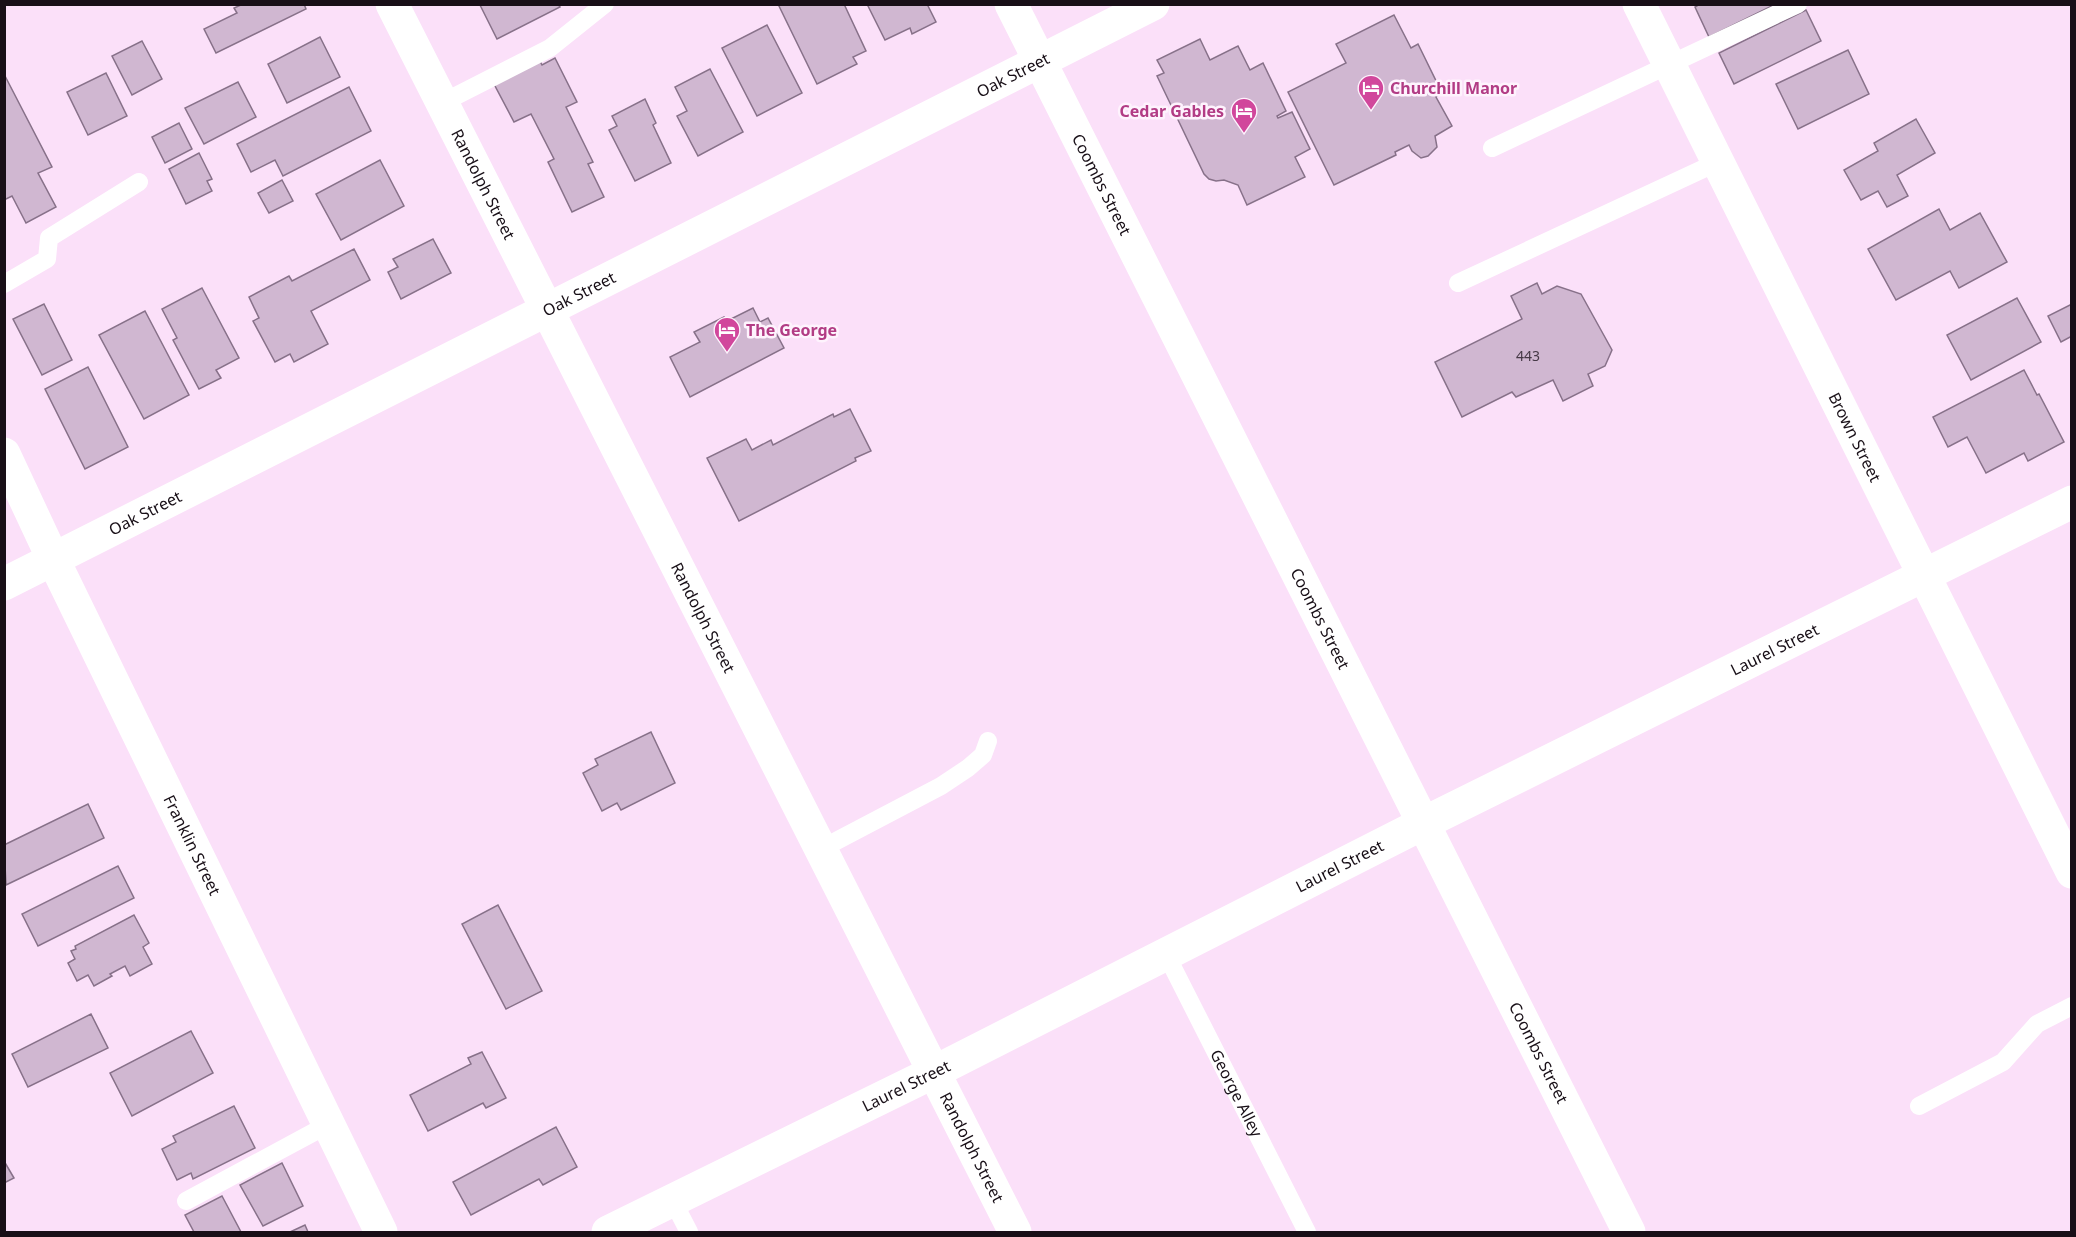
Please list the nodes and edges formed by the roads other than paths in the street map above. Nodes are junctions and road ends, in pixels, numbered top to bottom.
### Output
1 (392, 4) edge
2 (605, 4) edge
3 (1011, 4) edge
4 (1153, 4) edge
5 (1639, 4) edge
6 (1798, 4) edge
7 (1039, 61) junction
8 (1669, 64) junction
9 (442, 103) junction
10 (1492, 148) dead end
11 (1718, 162) junction
12 (140, 182) dead end
13 (1458, 283) dead end
14 (4, 284) edge
15 (547, 309) junction
16 (4, 454) edge
17 (2072, 502) edge
18 (54, 561) junction
19 (1923, 575) junction
20 (4, 584) edge
21 (988, 741) dead end
22 (1424, 823) junction
23 (821, 849) junction
24 (2072, 872) edge
25 (1166, 954) junction
26 (2072, 1006) edge
27 (934, 1072) junction
28 (1919, 1106) dead end
29 (329, 1124) junction
30 (673, 1201) junction
31 (186, 1202) dead end
32 (381, 1233) edge
33 (608, 1233) edge
34 (689, 1233) edge
35 (1015, 1233) edge
36 (1307, 1233) edge
37 (1629, 1233) edge

1 - 9 street, Randolph Street
2 - 9 lane
3 - 7 street, Coombs Street
4 - 7 street, Oak Street
5 - 8 street, Brown Street
6 - 8 lane
7 - 15 street, Oak Street
7 - 22 street, Coombs Street
8 - 10 lane
8 - 11 street, Brown Street
9 - 15 street, Randolph Street
11 - 13 lane
11 - 19 street, Brown Street
12 - 14 lane
15 - 18 street, Oak Street
15 - 23 street, Randolph Street
16 - 18 street, Franklin Street
17 - 19 street, Laurel Street
18 - 20 street, Oak Street
18 - 29 street, Franklin Street
19 - 22 street, Laurel Street
19 - 24 street, Brown Street
21 - 23 lane
22 - 25 street, Laurel Street
22 - 37 street, Coombs Street
23 - 27 street, Randolph Street
25 - 27 street, Laurel Street
25 - 36 lane, George Alley
26 - 28 lane
27 - 30 street, Laurel Street
27 - 35 street, Randolph Street
29 - 31 lane
29 - 32 street, Franklin Street
30 - 33 street, Laurel Street
30 - 34 lane

